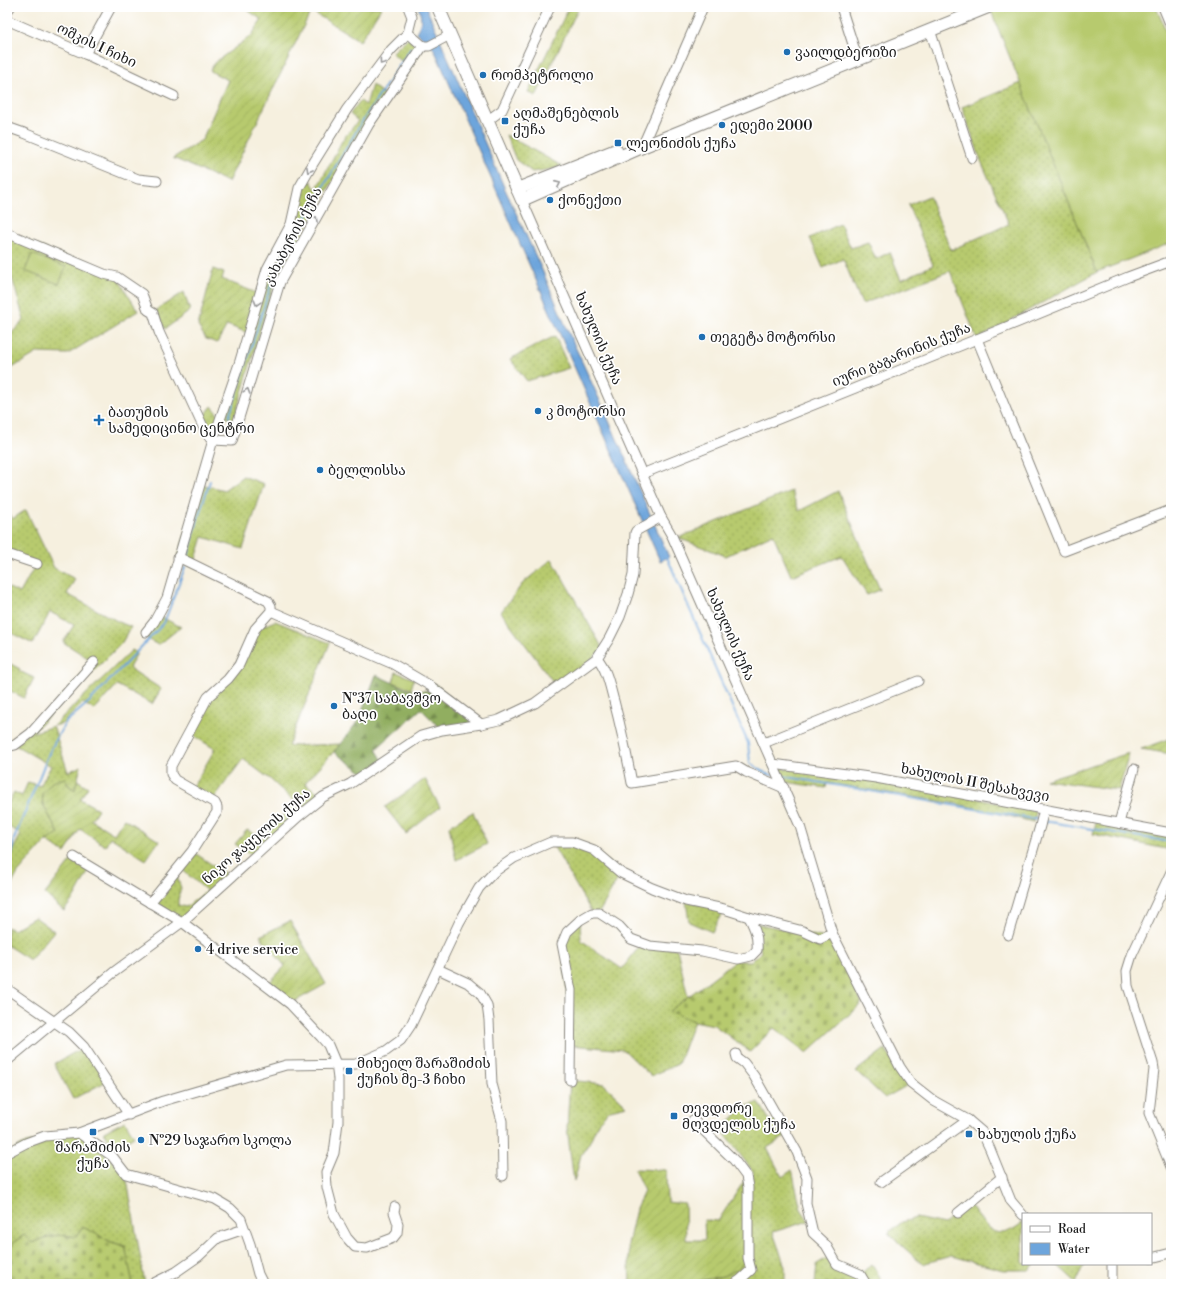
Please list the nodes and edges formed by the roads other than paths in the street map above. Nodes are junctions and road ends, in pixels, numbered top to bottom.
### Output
1 (111, 7) edge
2 (408, 7) edge
3 (438, 7) edge
4 (550, 7) edge
5 (703, 7) edge
6 (841, 7) edge
7 (969, 7) edge
8 (988, 7) edge
9 (1163, 7) edge
10 (7, 20) edge
11 (1171, 26) edge
12 (930, 30) junction
13 (408, 33) junction
14 (446, 37) junction
15 (426, 46) junction
16 (85, 54) junction
17 (856, 56) junction
18 (174, 96) dead end
19 (487, 121) junction
20 (7, 127) edge
21 (644, 142) junction
22 (972, 158) dead end
23 (157, 181) dead end
24 (519, 194) junction
25 (7, 233) edge
26 (1171, 261) edge
27 (977, 340) junction
28 (213, 440) junction
29 (642, 474) junction
30 (1171, 510) edge
31 (661, 517) junction
32 (7, 554) edge
33 (178, 557) junction
34 (36, 564) dead end
35 (271, 611) junction
36 (146, 632) dead end
37 (597, 658) junction
38 (94, 662) dead end
39 (918, 681) dead end
40 (481, 724) junction
41 (764, 743) junction
42 (7, 747) edge
43 (774, 766) junction
44 (1134, 769) dead end
45 (783, 785) junction
46 (1042, 818) junction
47 (1119, 823) junction
48 (1171, 833) edge
49 (74, 857) dead end
50 (1171, 872) edge
51 (150, 903) junction
52 (749, 917) junction
53 (182, 922) junction
54 (832, 933) junction
55 (1008, 935) dead end
56 (438, 969) junction
57 (10, 991) dead end
58 (55, 1022) junction
59 (736, 1054) dead end
60 (7, 1061) edge
61 (336, 1064) junction
62 (570, 1080) dead end
63 (129, 1115) junction
64 (693, 1120) dead end
65 (968, 1120) junction
66 (79, 1133) junction
67 (7, 1153) edge
68 (1171, 1167) edge
69 (503, 1176) dead end
70 (1002, 1177) junction
71 (881, 1182) dead end
72 (395, 1207) dead end
73 (958, 1213) dead end
74 (1022, 1214) edge
75 (244, 1229) junction
76 (1171, 1253) edge
77 (1152, 1258) edge
78 (1112, 1265) edge
79 (152, 1284) edge
80 (263, 1284) edge
81 (734, 1284) edge
82 (866, 1284) edge
83 (1112, 1284) edge

1 - 16 street
2 - 13 street
3 - 14 main road, ხახულის ქუჩა
4 - 19 street
5 - 21 street
6 - 17 street
7 - 17 main road
8 - 12 main road
9 - 11 street
10 - 16 street, ოშკის I ჩიხი
12 - 17 main road
12 - 22 street
13 - 15 street
13 -> 28 street, კახაბერის ქუჩა
14 - 15 street
14 - 19 main road, ხახულის ქუჩა
28 -> 15 street, კახაბერის ქუჩა
16 - 18 street, ოშკის I ჩიხი
17 - 21 main road
19 - 24 main road, ხახულის ქუჩა
20 - 23 street
21 - 24 main road
24 - 29 street, ხახულის ქუჩა
25 - 28 street
26 - 27 street, იური გაგარინის ქუჩა
27 - 29 street, იური გაგარინის ქუჩა
27 - 30 street
28 - 33 street
29 - 31 street, ხახულის ქუჩა
31 - 37 street, ნიკო ჯაყელის ქუჩა
31 - 41 street, ხახულის ქუჩა
32 - 34 street
33 - 35 street
33 - 36 street
35 - 40 street
35 - 51 street
37 - 40 street, ნიკო ჯაყელის ქუჩა
37 - 45 street
38 - 42 street
39 - 41 street
40 - 53 street, ნიკო ჯაყელის ქუჩა
41 - 43 street, ხახულის ქუჩა
43 - 45 street, ხახულის ქუჩა
43 - 46 street, ხახულის II შესახვევი
44 - 47 street
45 - 54 street
46 - 47 street, ხახულის II შესახვევი
46 - 55 street
47 - 48 street, ხახულის II შესახვევი
49 - 51 street
50 - 68 street
51 - 53 street
52 - 54 street
52 - 56 street
52 - 62 street
53 - 58 street, ნიკო ჯაყელის ქუჩა
53 - 61 street
54 - 65 street
56 - 61 street
56 - 69 street
57 - 58 street
58 - 60 street, ნიკო ჯაყელის ქუჩა
58 - 63 street
59 - 82 street
61 - 63 street
61 - 72 street
63 - 66 street
64 - 81 street
65 - 70 street
65 - 71 street
66 - 67 street
66 - 75 street
70 - 73 street
70 - 74 street
75 - 79 street
75 - 80 street
76 - 77 street
78 - 83 street

